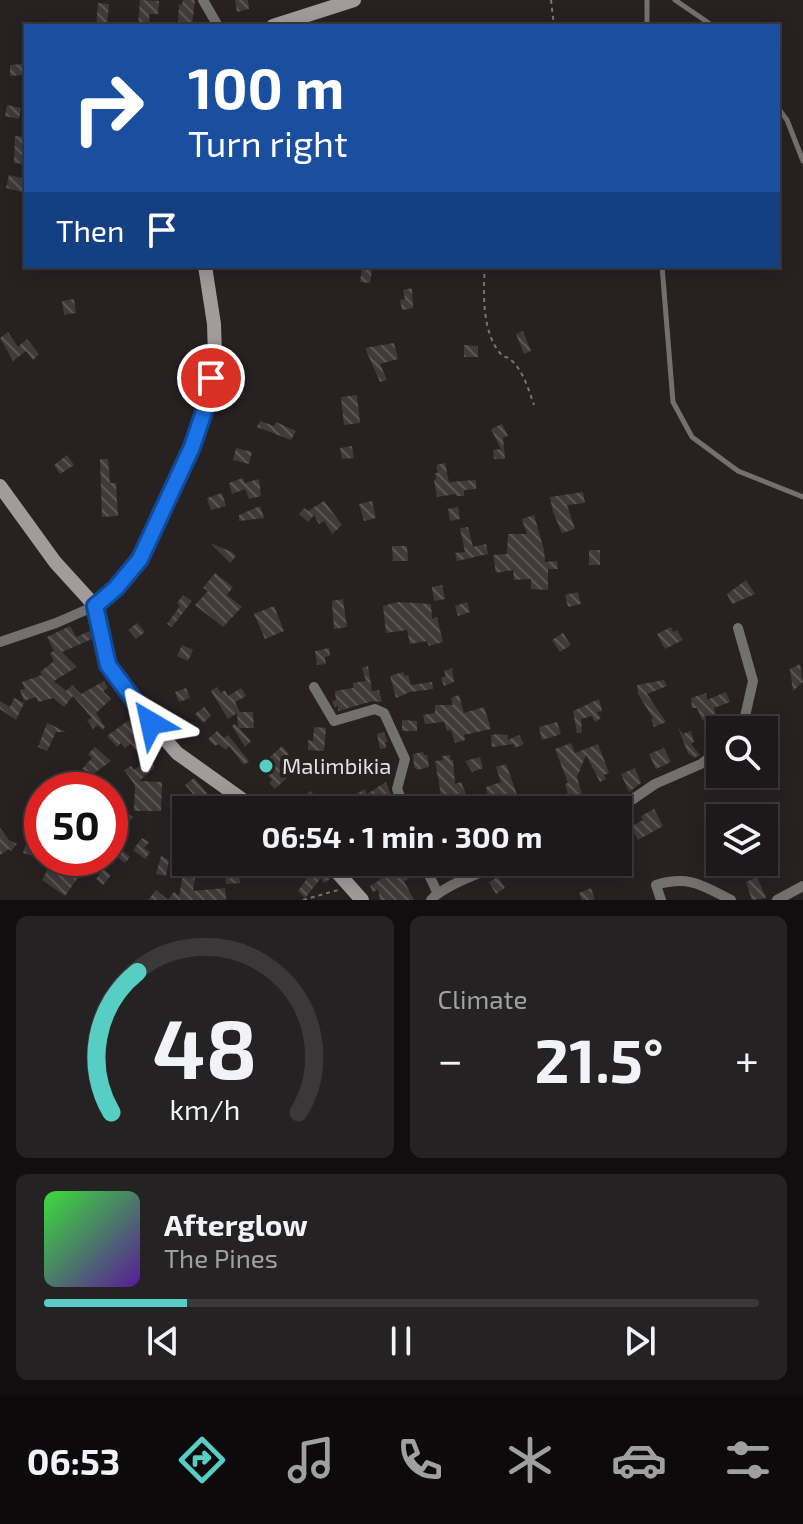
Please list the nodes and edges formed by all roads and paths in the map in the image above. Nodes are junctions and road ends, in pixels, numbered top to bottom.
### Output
1 (203, 0) edge
2 (354, 0) edge
3 (551, 0) edge
4 (647, 0) edge
5 (675, 0) edge
6 (217, 24) edge
7 (279, 24) edge
8 (554, 24) edge
9 (647, 24) edge
10 (710, 24) edge
11 (780, 111) edge
12 (803, 161) edge
13 (205, 268) edge
14 (485, 268) edge
15 (662, 268) edge
16 (534, 405) dead end
17 (0, 486) edge
18 (803, 497) edge
19 (95, 606) junction
20 (738, 628) dead end
21 (0, 642) edge
22 (314, 687) dead end
23 (745, 716) edge
24 (706, 760) edge
25 (237, 796) edge
26 (400, 796) edge
27 (632, 800) edge
28 (340, 876) edge
29 (428, 876) edge
30 (475, 876) edge
31 (803, 886) edge
32 (350, 887) junction
33 (434, 896) edge
34 (303, 900) edge
35 (362, 900) edge
36 (661, 900) edge
37 (731, 900) edge
38 (777, 900) edge

1 - 6 street
2 - 7 main road
3 - 8 path
4 - 9 lane
5 - 10 lane
11 - 12 lane
13 - 19 main road
14 - 16 path
15 - 18 lane
17 - 19 main road
19 - 21 street
19 - 25 main road
20 - 23 street
22 - 26 street
24 - 27 street
28 - 32 main road
29 - 33 street
30 - 33 street
31 - 38 street
32 - 34 path
32 - 35 main road
36 - 37 street

